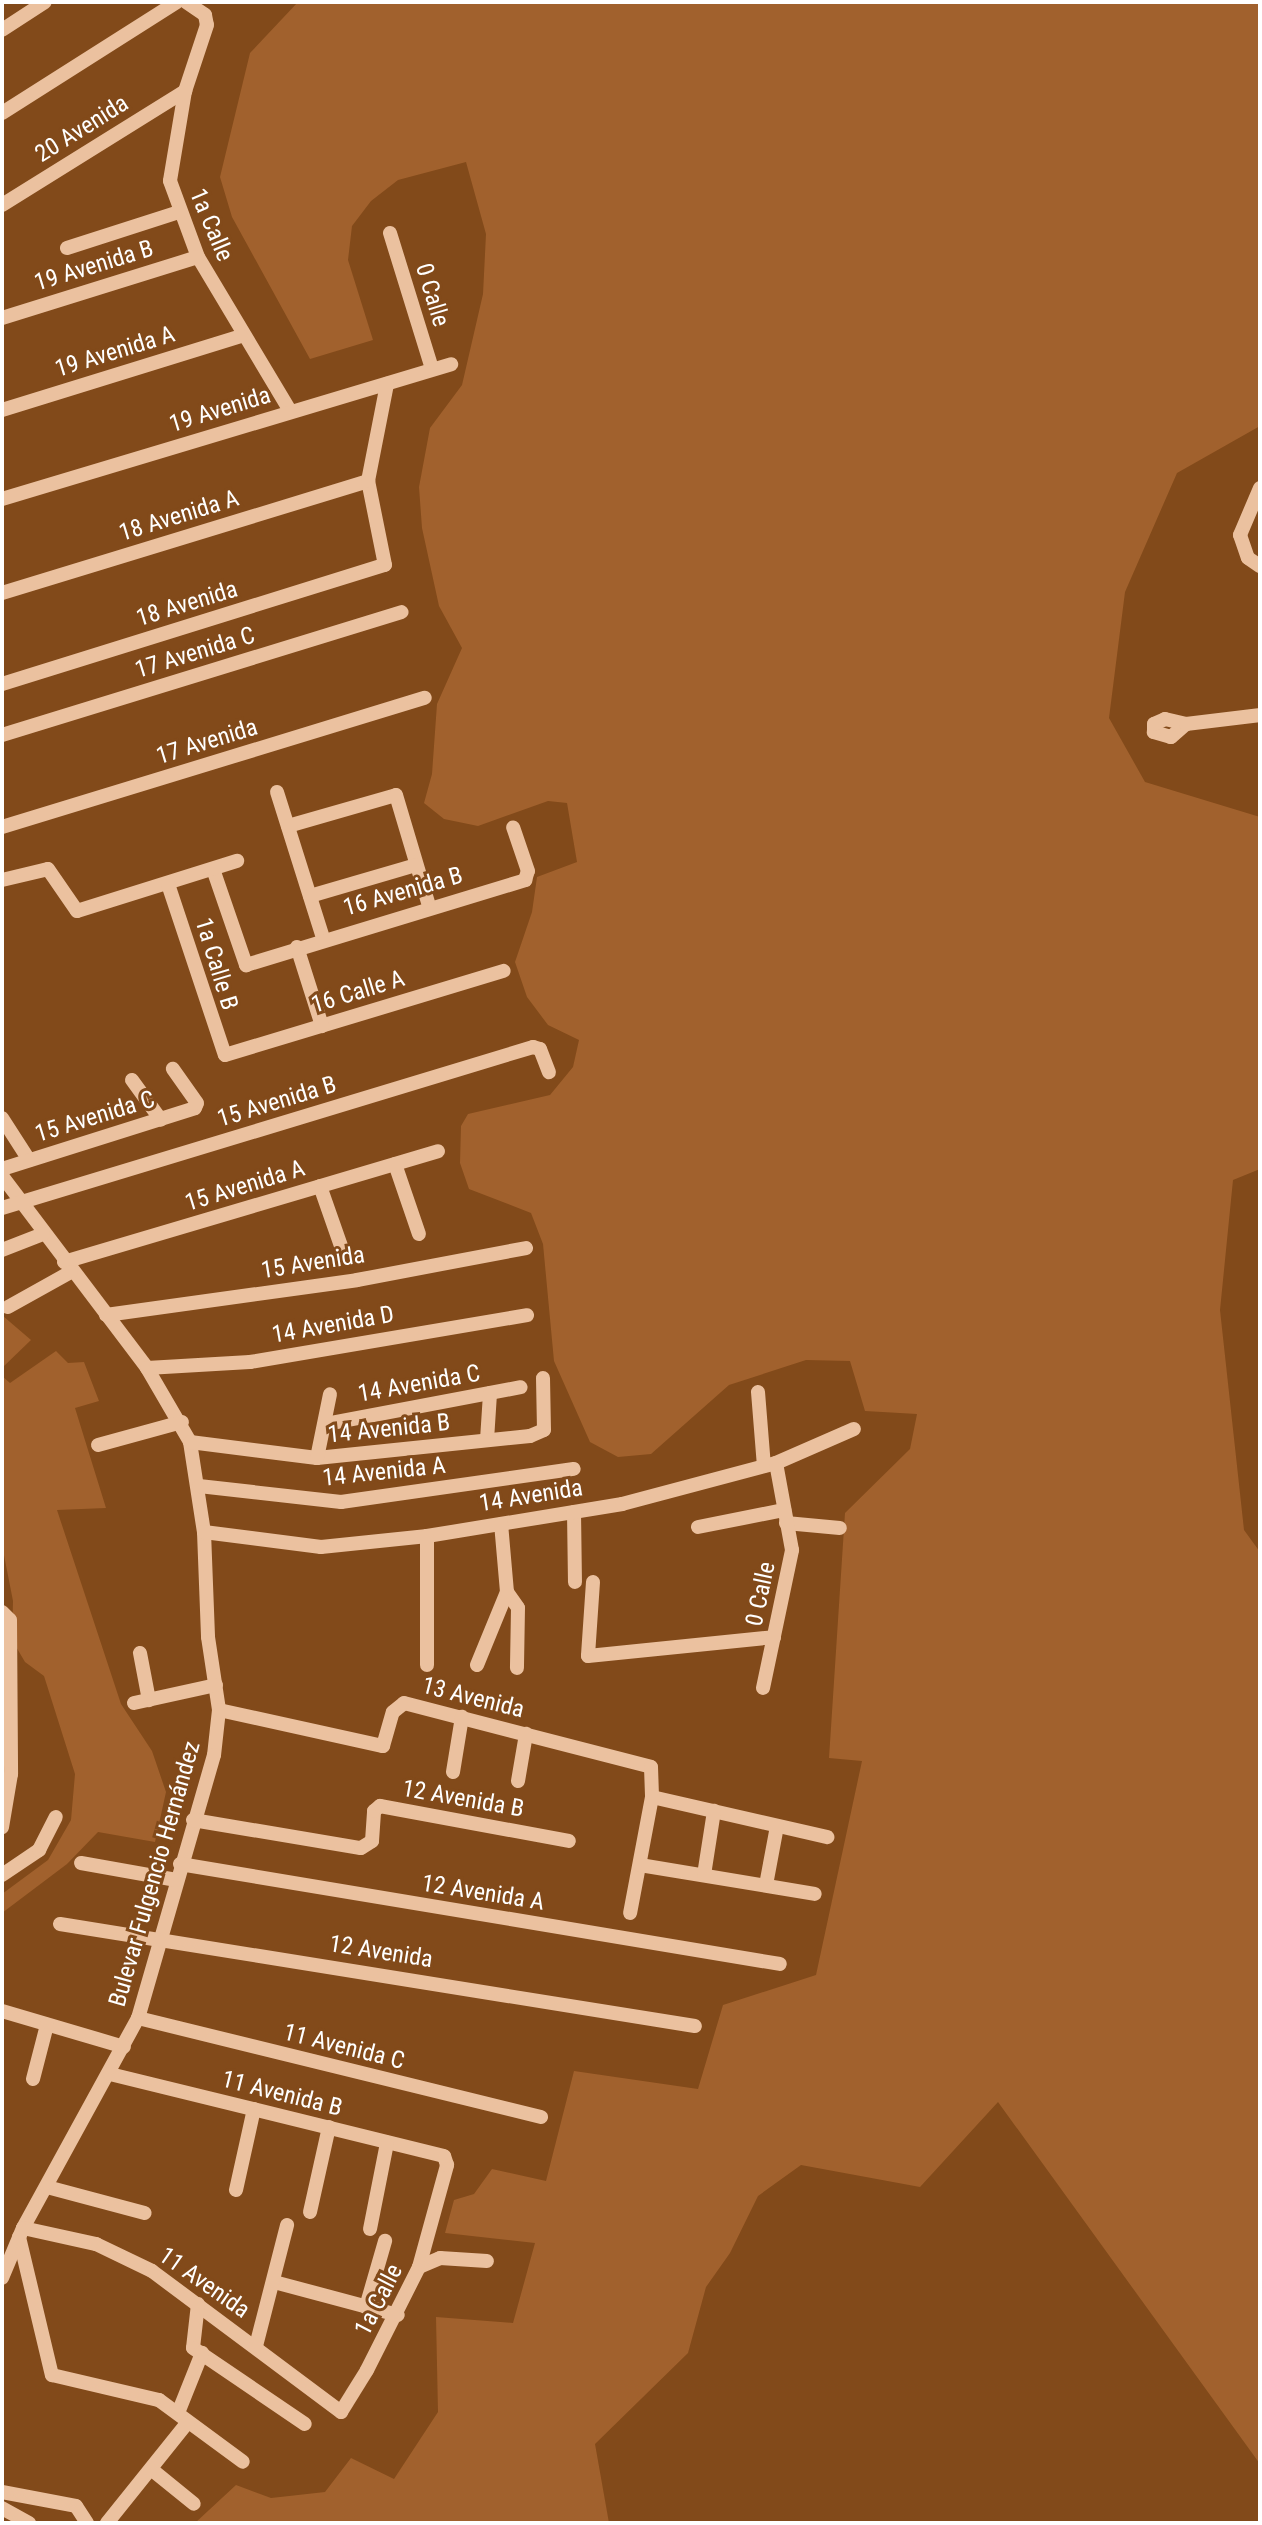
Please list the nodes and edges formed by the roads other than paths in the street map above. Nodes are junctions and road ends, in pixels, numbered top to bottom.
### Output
1 (45, 2) edge
2 (177, 2) edge
3 (186, 2) edge
4 (2, 30) edge
5 (185, 91) junction
6 (2, 113) edge
7 (2, 205) edge
8 (179, 212) junction
9 (390, 233) dead end
10 (67, 248) dead end
11 (198, 257) junction
12 (2, 318) edge
13 (241, 336) junction
14 (451, 364) dead end
15 (432, 369) junction
16 (387, 384) junction
17 (2, 410) edge
18 (290, 411) junction
19 (368, 481) junction
20 (1260, 488) edge
21 (2, 499) edge
22 (1260, 566) edge
23 (2, 593) edge
24 (401, 612) dead end
25 (2, 684) edge
26 (425, 698) dead end
27 (1260, 715) edge
28 (1186, 724) dead end
29 (2, 735) edge
30 (277, 792) dead end
31 (288, 826) junction
32 (2, 827) edge
33 (513, 827) dead end
34 (237, 861) dead end
35 (416, 865) junction
36 (213, 869) junction
37 (2, 880) edge
38 (168, 884) junction
39 (310, 896) junction
40 (429, 906) junction
41 (323, 938) junction
42 (297, 947) junction
43 (504, 971) dead end
44 (322, 1026) junction
45 (225, 1055) joint
46 (173, 1069) dead end
47 (549, 1072) dead end
48 (132, 1080) dead end
49 (2, 1118) edge
50 (161, 1120) junction
51 (438, 1151) dead end
52 (29, 1160) junction
53 (395, 1164) junction
54 (2, 1169) edge
55 (2, 1176) edge
56 (320, 1186) junction
57 (20, 1202) junction
58 (2, 1208) edge
59 (43, 1234) junction
60 (419, 1234) dead end
61 (341, 1246) dead end
62 (526, 1248) dead end
63 (2, 1250) edge
64 (68, 1267) junction
65 (8, 1307) dead end
66 (106, 1315) junction
67 (527, 1315) dead end
68 (147, 1368) junction
69 (543, 1378) dead end
70 (521, 1387) dead end
71 (758, 1392) dead end
72 (490, 1393) junction
73 (330, 1394) dead end
74 (182, 1422) junction
75 (326, 1424) junction
76 (854, 1429) dead end
77 (487, 1440) junction
78 (190, 1442) junction
79 (98, 1445) dead end
80 (317, 1458) junction
81 (770, 1465) junction
82 (574, 1469) dead end
83 (199, 1486) junction
84 (574, 1512) junction
85 (785, 1516) junction
86 (501, 1524) junction
87 (698, 1527) dead end
88 (840, 1528) dead end
89 (204, 1532) junction
90 (427, 1536) junction
91 (575, 1582) dead end
92 (593, 1582) dead end
93 (507, 1592) junction
94 (4, 1612) edge
95 (774, 1637) junction
96 (140, 1653) dead end
97 (427, 1665) dead end
98 (477, 1665) dead end
99 (517, 1668) dead end
100 (216, 1685) junction
101 (763, 1688) dead end
102 (219, 1710) junction
103 (462, 1717) junction
104 (526, 1734) junction
105 (453, 1772) dead end
106 (518, 1781) dead end
107 (652, 1797) junction
108 (714, 1811) junction
109 (56, 1817) dead end
110 (193, 1820) junction
111 (777, 1826) junction
112 (2, 1827) edge
113 (827, 1837) dead end
114 (569, 1841) dead end
115 (81, 1863) dead end
116 (180, 1864) junction
117 (640, 1865) junction
118 (2, 1875) edge
119 (704, 1875) junction
120 (176, 1880) junction
121 (766, 1885) junction
122 (815, 1894) dead end
123 (630, 1913) dead end
124 (60, 1924) dead end
125 (159, 1938) junction
126 (780, 1964) dead end
127 (2, 2011) edge
128 (138, 2018) junction
129 (47, 2025) junction
130 (695, 2026) dead end
131 (124, 2047) junction
132 (110, 2074) junction
133 (33, 2079) dead end
134 (254, 2109) junction
135 (541, 2117) dead end
136 (329, 2127) junction
137 (387, 2143) junction
138 (47, 2187) junction
139 (236, 2190) dead end
140 (310, 2212) dead end
141 (145, 2213) dead end
142 (287, 2225) dead end
143 (370, 2229) dead end
144 (21, 2233) junction
145 (385, 2241) dead end
146 (487, 2261) dead end
147 (419, 2267) junction
148 (2, 2278) edge
149 (274, 2282) junction
150 (198, 2304) junction
151 (366, 2307) junction
152 (398, 2315) junction
153 (256, 2346) junction
154 (198, 2350) junction
155 (341, 2412) joint
156 (183, 2418) junction
157 (305, 2424) dead end
158 (243, 2462) dead end
159 (151, 2469) junction
160 (2, 2492) edge
161 (194, 2504) dead end
162 (2, 2508) edge
163 (29, 2523) edge
164 (87, 2523) edge
165 (107, 2523) edge

1 - 4 street
2 - 6 street
3 - 5 street, 1a Calle
5 - 7 street, 20 Avenida
5 - 8 street, 1a Calle
8 - 10 street
8 - 11 street, 1a Calle
9 - 15 street, 0 Calle
11 - 12 street, 19 Avenida B
11 - 13 street, 1a Calle
13 - 17 street, 19 Avenida A
13 - 18 street, 1a Calle
14 - 15 street, 19 Avenida
15 - 16 street, 19 Avenida
16 - 18 street, 19 Avenida
16 - 19 street
18 - 21 street, 19 Avenida
19 - 23 street, 18 Avenida A
19 - 25 street, 18 Avenida
20 - 22 street
24 - 29 street, 17 Avenida C
26 - 32 street, 17 Avenida
27 - 28 street
30 - 31 street
31 - 35 street
31 - 39 street
33 - 40 street, 16 Avenida B
34 - 36 street
35 - 39 street
35 - 40 street
36 - 38 street
36 - 42 street, 16 Avenida B
37 - 38 street
38 - 45 street, 1a Calle B
39 - 41 street
40 - 41 street, 16 Avenida B
41 - 42 street, 16 Avenida B
42 - 44 street
43 - 44 street, 16 Calle A
44 - 45 street, 16 Calle A
46 - 50 street, 15 Avenida C
47 - 57 street, 15 Avenida B
48 - 50 street
49 - 52 street
50 - 52 street, 15 Avenida C
51 - 53 street, 15 Avenida A
52 - 54 street, 15 Avenida C
53 - 56 street, 15 Avenida A
53 - 60 street
55 - 57 street, Bulevar Fulgencio Hernández
56 - 61 street
56 - 64 street, 15 Avenida A
57 - 58 street, 15 Avenida B
57 - 59 street, Bulevar Fulgencio Hernández
59 - 63 street
59 - 64 street, Bulevar Fulgencio Hernández
62 - 66 street, 15 Avenida
64 - 65 street
64 - 66 street, Bulevar Fulgencio Hernández
66 - 68 street, Bulevar Fulgencio Hernández
67 - 68 street, 14 Avenida D
68 - 74 street, Bulevar Fulgencio Hernández
69 - 77 street, 14 Avenida B
70 - 72 street, 14 Avenida C
71 - 81 street, 0 Calle
72 - 75 street, 14 Avenida C
72 - 77 street
73 - 75 street
74 - 78 street, Bulevar Fulgencio Hernández
74 - 79 street
75 - 80 street
76 - 81 street, 14 Avenida
77 - 80 street, 14 Avenida B
78 - 80 street, 14 Avenida B
78 - 83 street, Bulevar Fulgencio Hernández
81 - 84 street, 14 Avenida
81 - 85 street, 0 Calle
82 - 83 street, 14 Avenida A
83 - 89 street, Bulevar Fulgencio Hernández
84 - 86 street, 14 Avenida
84 - 91 street
85 - 87 street
85 - 88 street
85 - 95 street, 0 Calle
86 - 90 street, 14 Avenida
86 - 93 street
89 - 90 street, 14 Avenida
89 - 100 street, Bulevar Fulgencio Hernández
90 - 97 street
92 - 95 street
93 - 98 street
93 - 99 street
94 - 112 street
95 - 101 street, 0 Calle
96 - 100 street
100 - 102 street, Bulevar Fulgencio Hernández
102 - 103 street, 13 Avenida
102 - 110 street, Bulevar Fulgencio Hernández
103 - 104 street, 13 Avenida
103 - 105 street
104 - 106 street
104 - 107 street, 13 Avenida
107 - 108 street
107 - 117 street
108 - 111 street
108 - 119 street
109 - 118 street
110 - 114 street, 12 Avenida B
110 - 116 street, Bulevar Fulgencio Hernández
111 - 113 street
111 - 121 street
115 - 120 street
116 - 120 street, Bulevar Fulgencio Hernández
116 - 126 street, 12 Avenida A
117 - 119 street
117 - 123 street
119 - 121 street
120 - 125 street, Bulevar Fulgencio Hernández
121 - 122 street
124 - 125 street, 12 Avenida
125 - 128 street, Bulevar Fulgencio Hernández
125 - 130 street, 12 Avenida
127 - 129 street
128 - 131 street, Bulevar Fulgencio Hernández
128 - 135 street, 11 Avenida C
129 - 131 street
129 - 133 street
131 - 132 street, Bulevar Fulgencio Hernández
132 - 134 street, 11 Avenida B
132 - 138 street, Bulevar Fulgencio Hernández
134 - 136 street, 11 Avenida B
134 - 139 street
136 - 137 street, 11 Avenida B
136 - 140 street
137 - 143 street, 1a Calle
137 - 147 street, 11 Avenida B
138 - 141 street
138 - 144 street, Bulevar Fulgencio Hernández
142 - 149 street
144 - 148 street, Bulevar Fulgencio Hernández
144 - 150 street, 11 Avenida
144 - 156 street
145 - 151 street
146 - 147 street, 1a Calle
147 - 152 street, 1a Calle
149 - 151 street
149 - 153 street
150 - 153 street, 11 Avenida
150 - 154 street
151 - 152 street
152 - 155 street, 1a Calle
153 - 155 street, 11 Avenida
154 - 156 street
154 - 157 street
156 - 158 street
156 - 159 street
159 - 161 street
159 - 165 street
160 - 164 street
162 - 163 street

